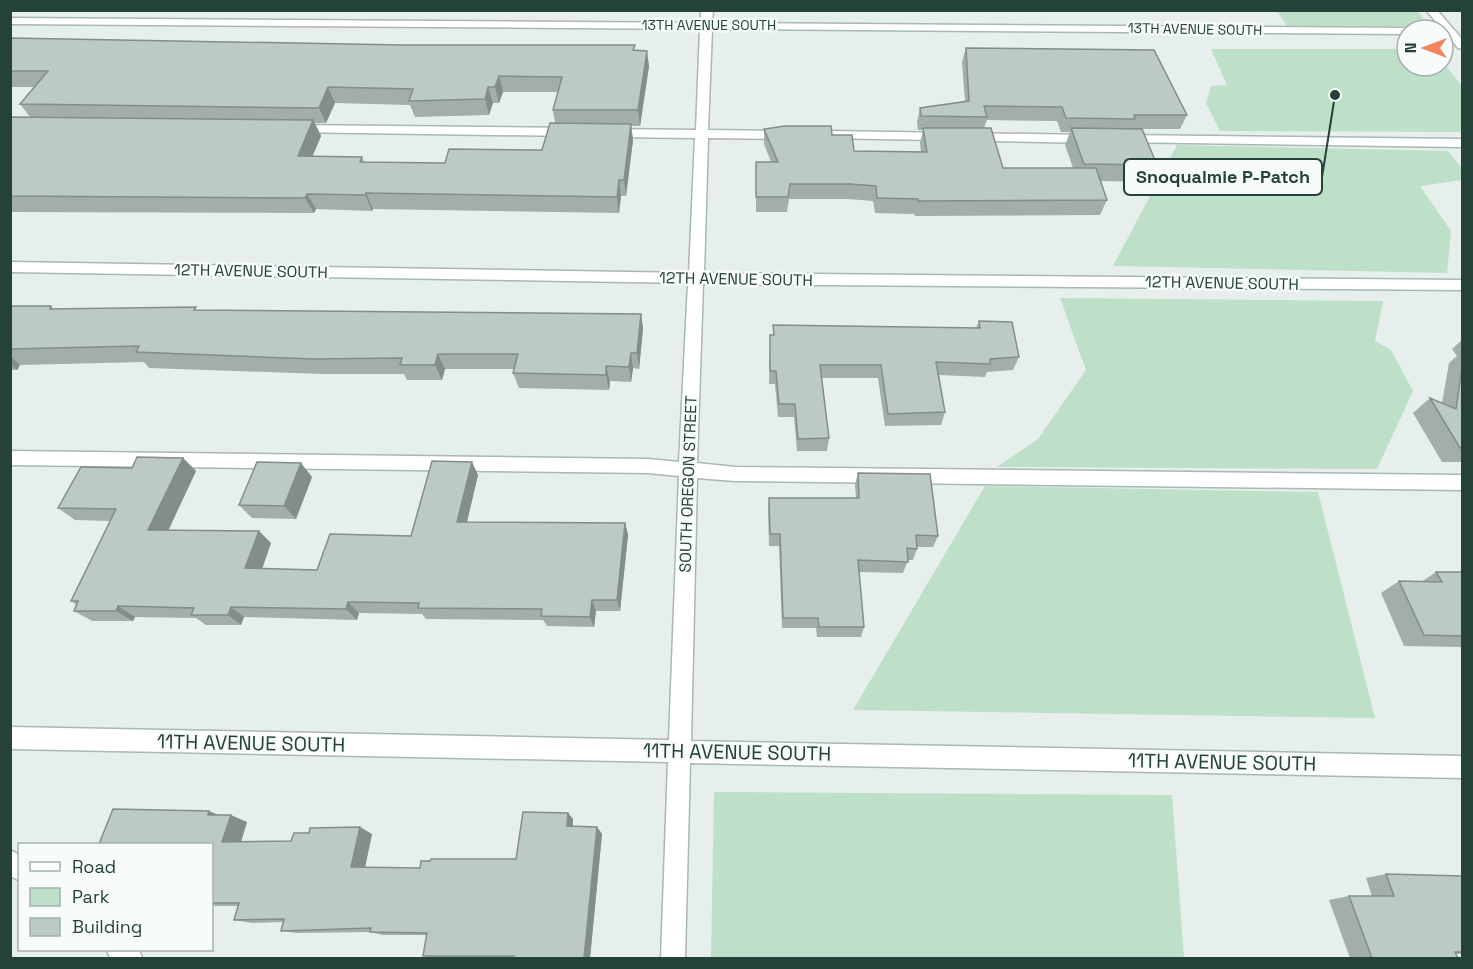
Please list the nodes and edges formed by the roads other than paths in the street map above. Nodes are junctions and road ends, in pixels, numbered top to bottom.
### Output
1 (706, 18) edge
2 (10, 21) edge
3 (1395, 31) edge
4 (282, 129) edge
5 (700, 134) junction
6 (1462, 143) edge
7 (10, 267) edge
8 (696, 278) junction
9 (1462, 285) edge
10 (10, 458) edge
11 (688, 469) junction
12 (1462, 483) edge
13 (10, 738) edge
14 (678, 751) junction
15 (1462, 767) edge
16 (673, 958) edge

1 - 2 street, 13TH AVENUE SOUTH
1 - 3 street, 13TH AVENUE SOUTH
1 - 5 street, SOUTH OREGON STREET
4 - 5 street
5 - 6 street
5 - 8 street, SOUTH OREGON STREET
7 - 8 street, 12TH AVENUE SOUTH
8 - 9 street, 12TH AVENUE SOUTH
8 - 11 street, SOUTH OREGON STREET
10 - 11 street
11 - 12 street
11 - 14 street, SOUTH OREGON STREET
13 - 14 street, 11TH AVENUE SOUTH
14 - 15 street, 11TH AVENUE SOUTH
14 - 16 street, SOUTH OREGON STREET

